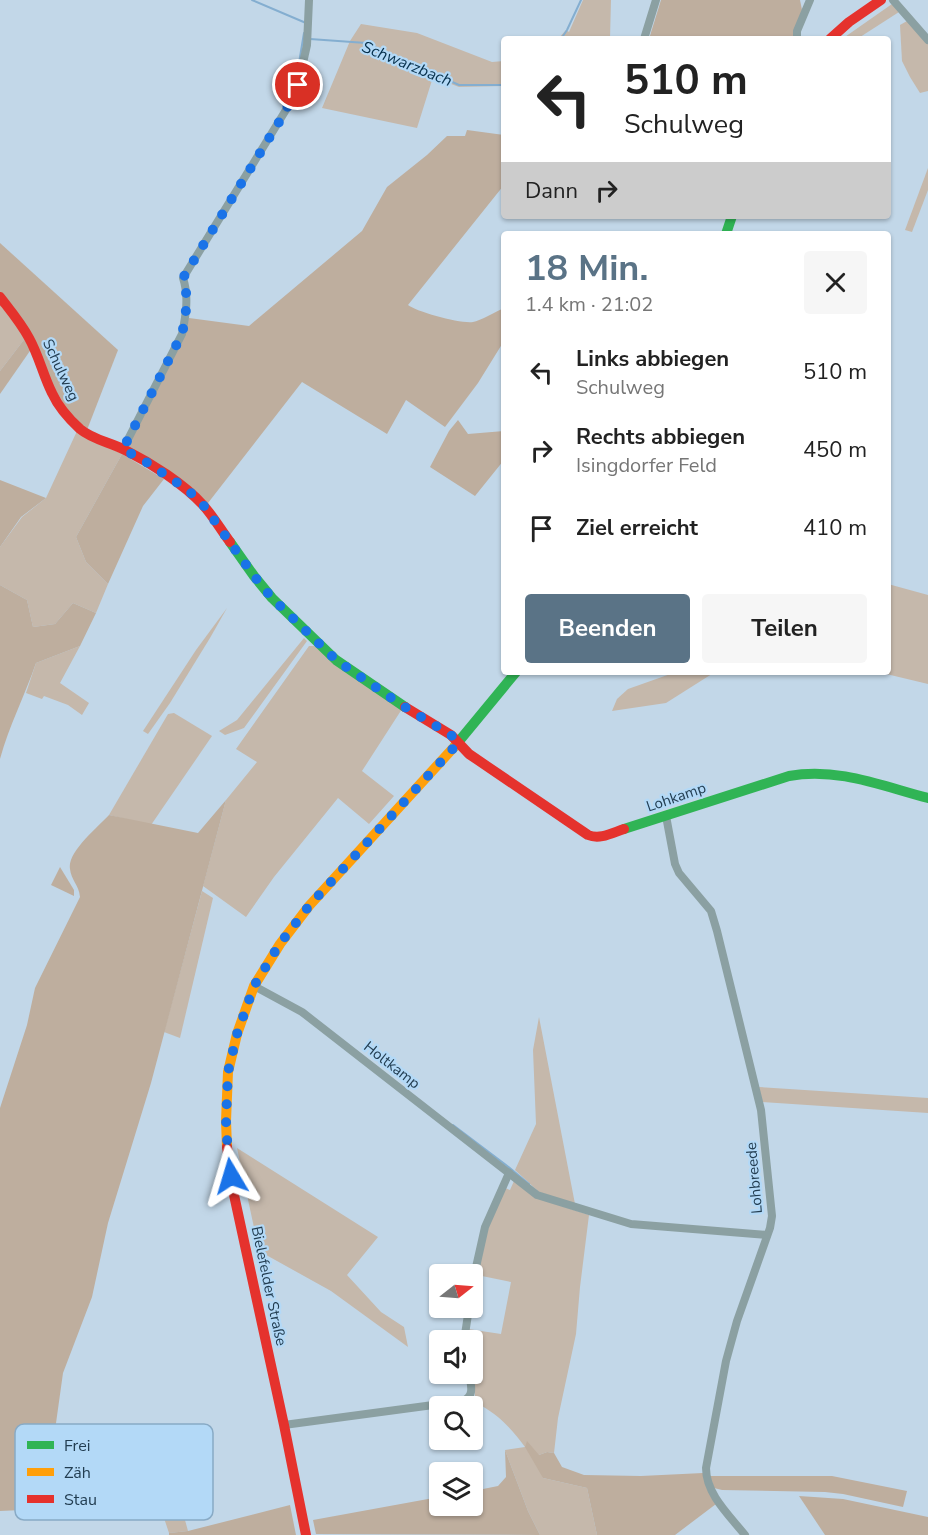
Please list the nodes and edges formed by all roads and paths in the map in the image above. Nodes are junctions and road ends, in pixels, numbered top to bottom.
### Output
1 (309, 0) edge
2 (656, 0) edge
3 (809, 0) edge
4 (881, 0) edge
5 (893, 0) edge
6 (645, 36) edge
7 (797, 36) edge
8 (833, 36) edge
9 (928, 40) edge
10 (0, 297) edge
11 (123, 449) junction
12 (514, 675) edge
13 (458, 743) junction
14 (928, 798) edge
15 (666, 816) junction
16 (254, 986) junction
17 (509, 1173) junction
18 (767, 1235) junction
19 (477, 1264) edge
20 (471, 1384) edge
21 (284, 1425) junction
22 (306, 1535) edge
23 (745, 1535) edge

1 - 11 street
2 - 6 street
3 - 7 street
4 - 8 street
5 - 9 street
10 - 11 street, Schulweg
11 - 13 street, Schulweg
12 - 13 street, Bielefelder Straße
13 - 15 street, Lohkamp
13 - 16 street, Bielefelder Straße
14 - 15 street, Lohkamp
15 - 18 street, Lohbreede
16 - 17 street, Holtkamp
16 - 21 street, Bielefelder Straße
17 - 18 street, Holtkamp
17 - 19 street
18 - 23 street, Lohbreede
20 - 21 street
21 - 22 street, Bielefelder Straße

